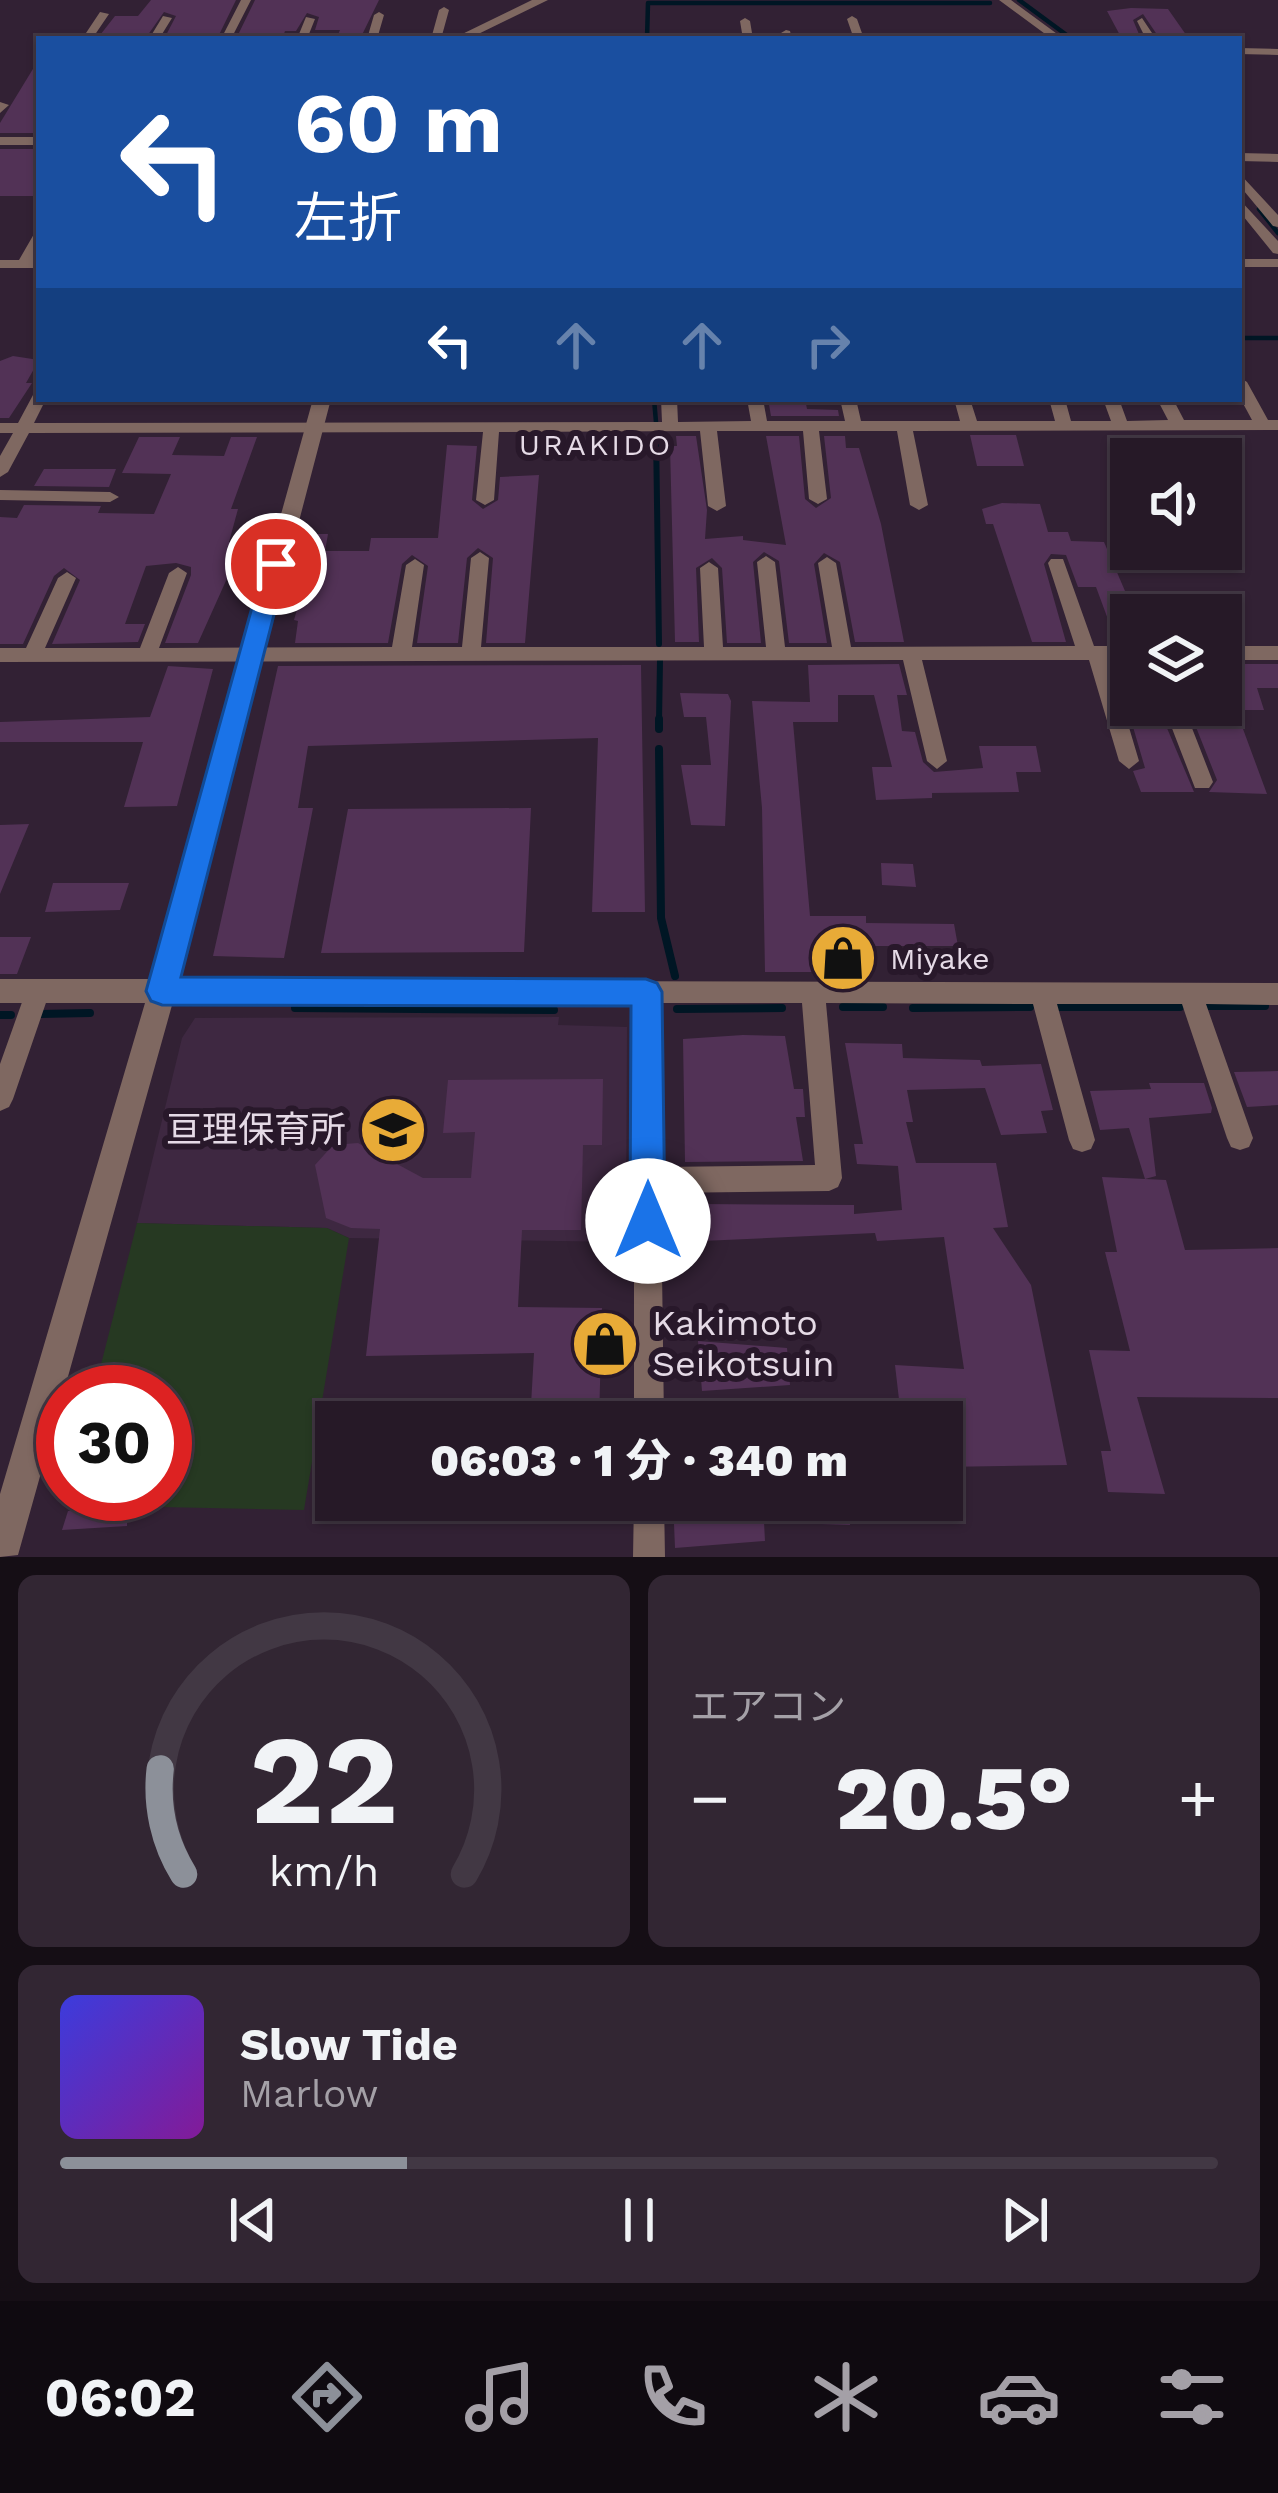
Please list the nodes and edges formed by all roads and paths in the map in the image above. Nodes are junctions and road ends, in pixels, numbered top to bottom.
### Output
1 (246, 0) edge
2 (542, 0) edge
3 (1004, 0) edge
4 (444, 10) dead end
5 (104, 14) dead end
6 (379, 15) dead end
7 (167, 18) dead end
8 (310, 19) dead end
9 (852, 19) dead end
10 (745, 21) dead end
11 (1142, 21) dead end
12 (89, 36) edge
13 (156, 36) edge
14 (228, 36) edge
15 (303, 36) edge
16 (373, 36) edge
17 (437, 36) edge
18 (464, 36) edge
19 (748, 36) edge
20 (858, 36) edge
21 (1055, 36) edge
22 (1150, 36) edge
23 (1242, 51) edge
24 (1278, 52) edge
25 (8, 142) edge
26 (1242, 157) edge
27 (1278, 158) edge
28 (0, 162) edge
29 (1242, 180) edge
30 (1242, 207) edge
31 (1278, 223) edge
32 (1278, 250) edge
33 (1242, 263) edge
34 (1278, 263) edge
35 (0, 264) edge
36 (31, 264) edge
37 (1245, 378) edge
38 (37, 402) edge
39 (321, 402) edge
40 (669, 402) edge
41 (755, 402) edge
42 (849, 402) edge
43 (963, 402) edge
44 (1058, 402) edge
45 (1112, 402) edge
46 (1166, 402) edge
47 (1121, 425) junction
48 (1178, 425) junction
49 (1270, 425) edge
50 (970, 426) junction
51 (1065, 426) junction
52 (760, 427) junction
53 (811, 427) junction
54 (854, 427) junction
55 (904, 427) junction
56 (0, 428) edge
57 (23, 428) junction
58 (490, 428) junction
59 (670, 428) junction
60 (708, 428) junction
61 (314, 429) junction
62 (0, 472) edge
63 (0, 495) edge
64 (110, 497) dead end
65 (818, 499) dead end
66 (485, 500) dead end
67 (919, 505) dead end
68 (717, 506) dead end
69 (480, 558) dead end
70 (766, 562) dead end
71 (827, 563) dead end
72 (1057, 563) dead end
73 (415, 565) dead end
74 (709, 568) dead end
75 (178, 574) dead end
76 (67, 578) dead end
77 (471, 653) junction
78 (714, 653) junction
79 (776, 653) junction
80 (843, 653) junction
81 (911, 653) junction
82 (1092, 653) junction
83 (1110, 653) edge
84 (1242, 653) edge
85 (1278, 653) edge
86 (33, 654) junction
87 (147, 654) junction
88 (250, 654) junction
89 (401, 654) junction
90 (0, 655) edge
91 (1181, 726) edge
92 (937, 761) dead end
93 (1129, 761) dead end
94 (1202, 782) dead end
95 (38, 991) junction
96 (162, 991) junction
97 (0, 992) edge
98 (646, 992) junction
99 (813, 993) junction
100 (1042, 994) junction
101 (1190, 994) junction
102 (1277, 998) edge
103 (0, 1099) edge
104 (1240, 1138) dead end
105 (1082, 1140) dead end
106 (647, 1180) junction
107 (649, 1401) edge
108 (649, 1521) edge
109 (0, 1555) edge
110 (649, 1557) edge

1 - 14 street
2 - 18 street
3 - 21 street
4 - 17 street
5 - 12 street
6 - 16 street
7 - 13 street
8 - 15 street
9 - 20 street
10 - 19 street
11 - 22 street
23 - 24 street
25 - 28 street
26 - 27 street
29 - 31 street
30 - 32 street
33 - 34 street
35 - 36 street
37 - 49 street
38 - 57 street
39 - 61 street
40 - 59 street
41 - 52 street
42 - 54 street
43 - 50 street
44 - 51 street
45 - 47 street
46 - 48 street
47 - 48 street
47 - 51 street
48 - 49 street
50 - 51 street
50 - 55 street
52 - 53 street
52 - 60 street
53 - 54 street
53 - 65 street
54 - 55 street
55 - 67 street
56 - 57 street
57 - 61 street
57 - 62 street
58 - 59 street
58 - 61 street
58 - 66 street
59 - 60 street
60 - 68 street
61 - 88 street
63 - 64 street
69 - 77 street
70 - 79 street
71 - 80 street
72 - 82 street
73 - 89 street
74 - 78 street
75 - 87 street
76 - 86 street
77 - 78 street
77 - 89 street
78 - 79 street
79 - 80 street
80 - 81 street
81 - 82 street
81 - 92 street
82 - 83 street
82 - 93 street
84 - 85 street
86 - 87 street
86 - 90 street
87 - 88 street
88 - 89 street
88 - 96 street
91 - 94 street
95 - 96 street
95 - 97 street
95 - 103 street
96 - 98 street
96 - 109 street
98 - 99 street
98 - 106 street
99 - 100 street
99 - 106 street
100 - 101 street
100 - 105 street
101 - 102 street
101 - 104 street
106 - 107 street
108 - 110 street

